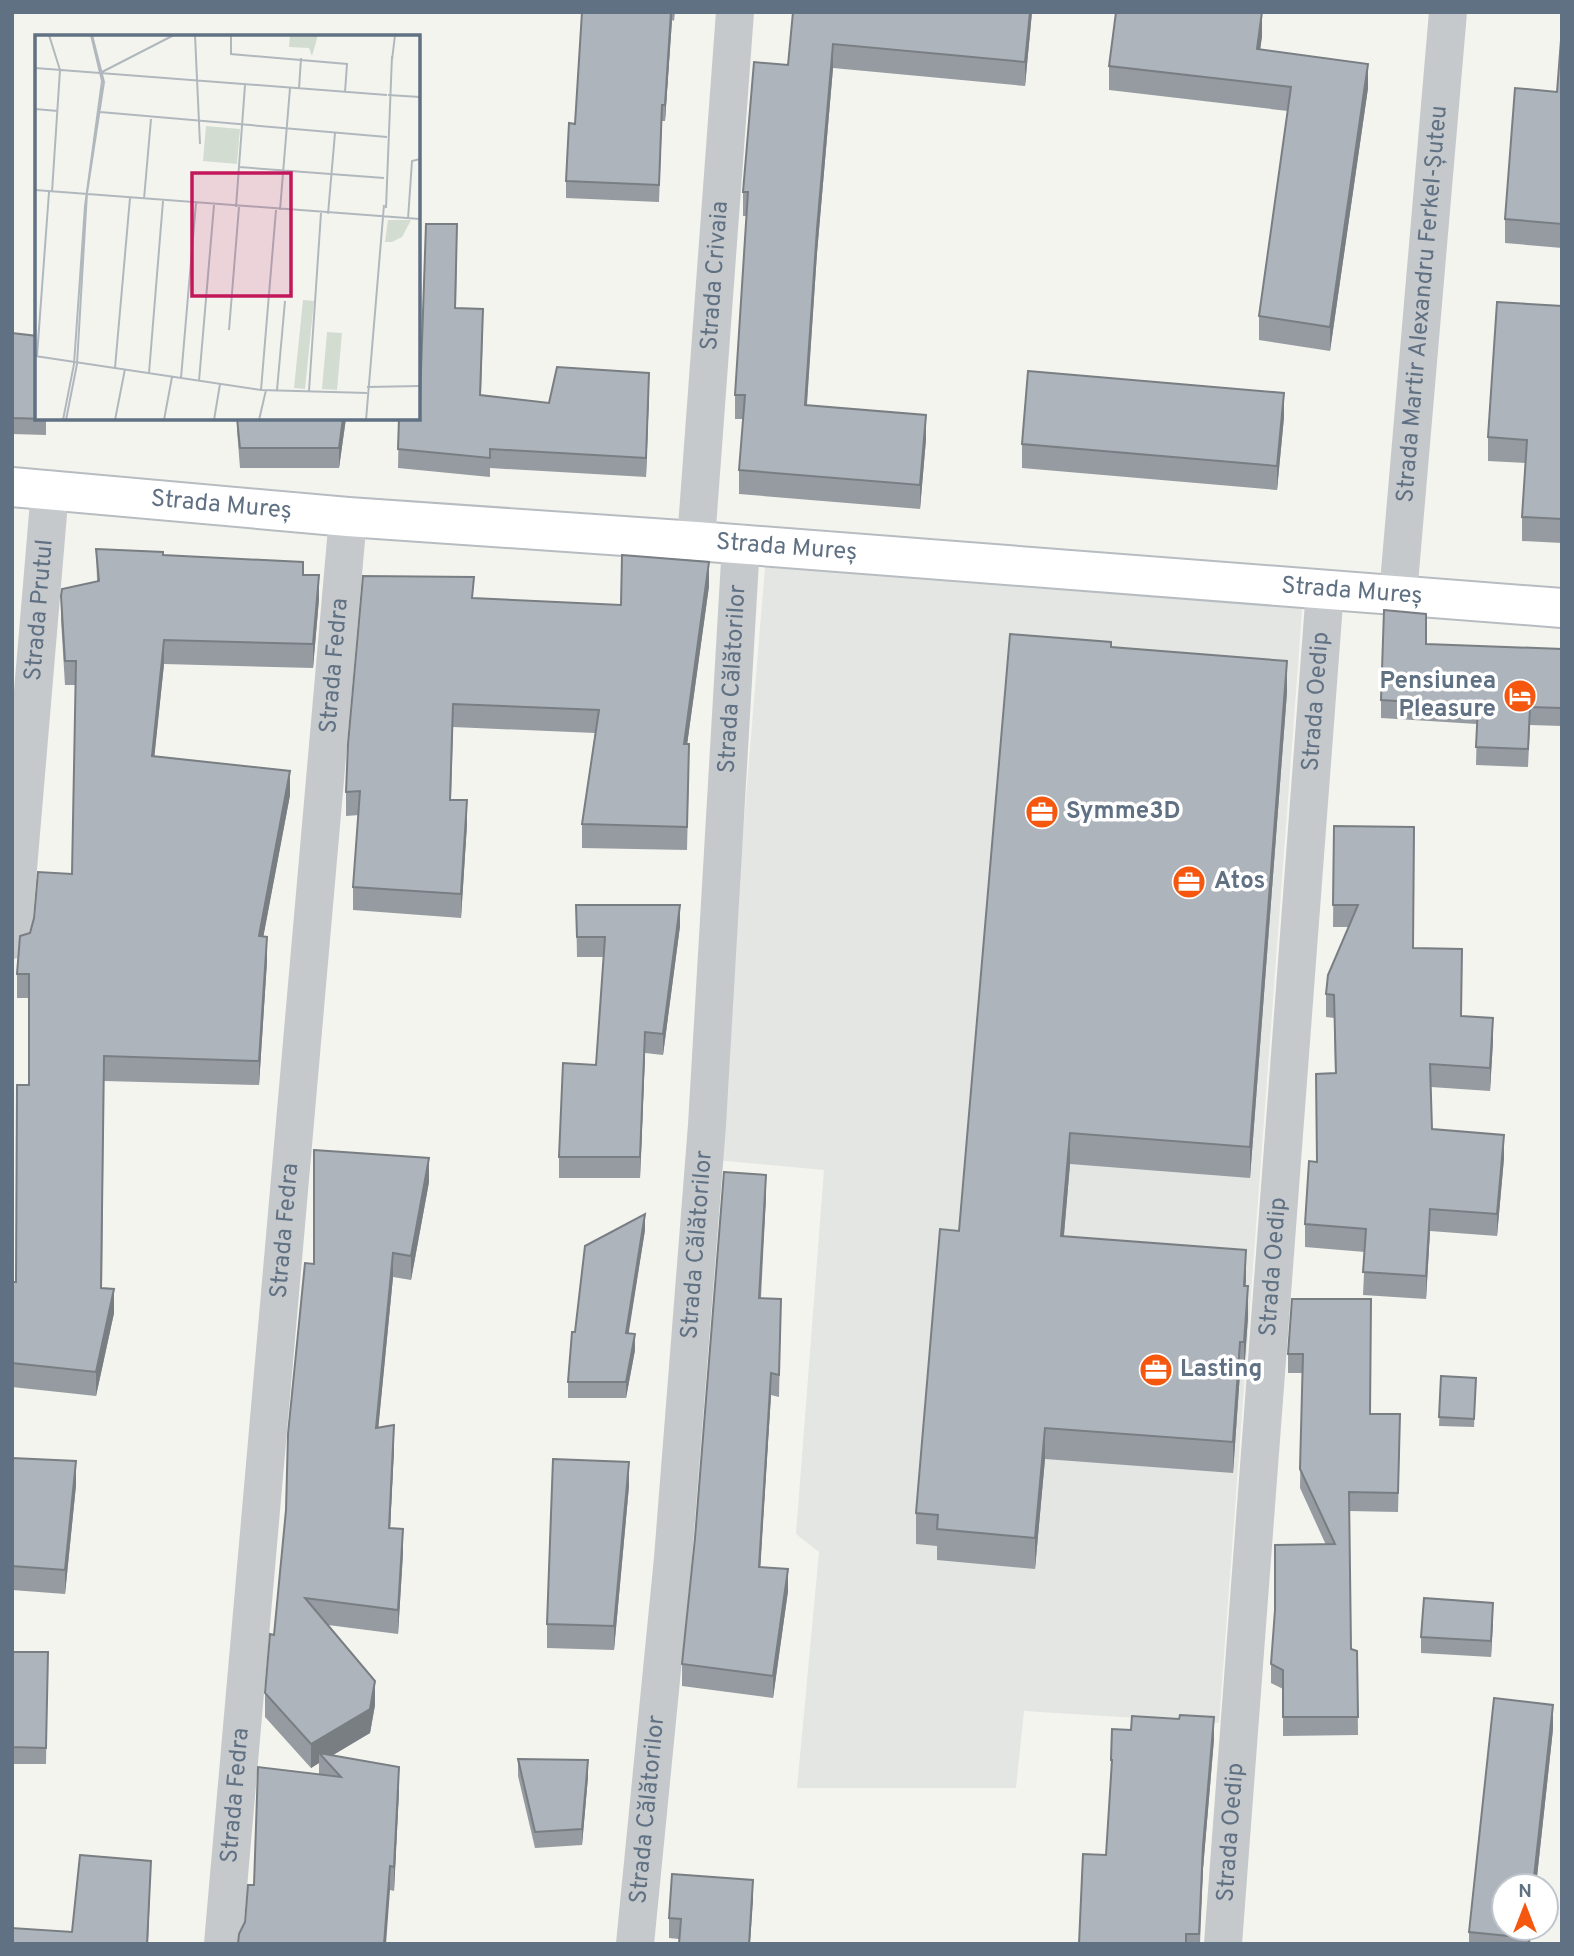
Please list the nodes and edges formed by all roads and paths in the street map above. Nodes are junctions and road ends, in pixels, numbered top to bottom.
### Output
1 (735, 12) edge
2 (1448, 12) edge
3 (12, 487) edge
4 (50, 490) junction
5 (348, 517) junction
6 (696, 541) junction
7 (741, 544) junction
8 (1325, 590) junction
9 (1398, 595) junction
10 (1562, 608) edge
11 (12, 940) edge
12 (223, 1944) edge
13 (635, 1944) edge
14 (1223, 1944) edge

1 - 6 street, Strada Crivaia
2 - 9 street, Strada Martir Alexandru Ferkel-Șuteu
3 - 4 street, Strada Mureș
4 - 5 street, Strada Mureș
4 - 11 street, Strada Prutul
5 - 6 street, Strada Mureș
5 - 12 street, Strada Fedra
6 - 7 street, Strada Mureș
7 - 8 street, Strada Mureș
7 - 13 street, Strada Călătorilor
8 - 9 street, Strada Mureș
8 - 14 street, Strada Oedip
9 - 10 street, Strada Mureș

